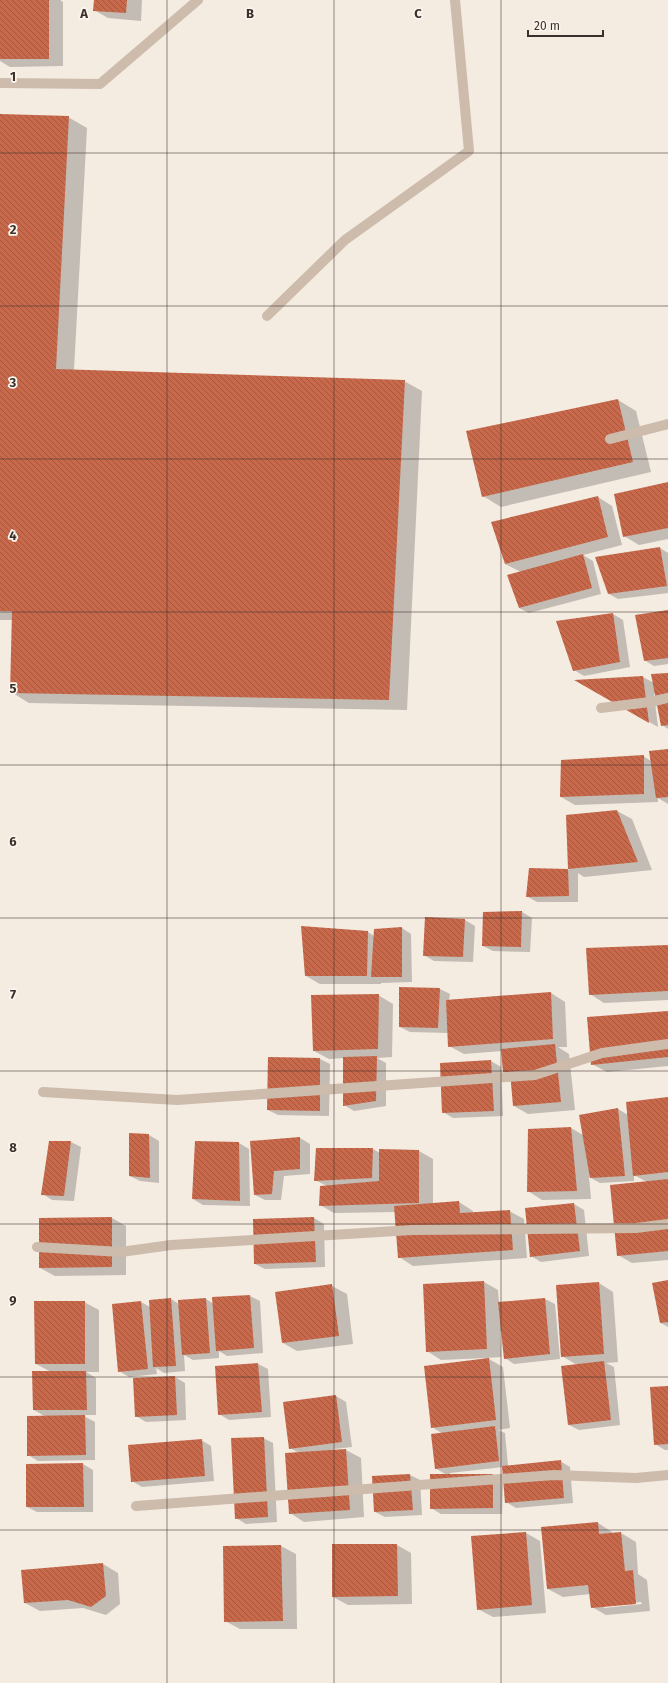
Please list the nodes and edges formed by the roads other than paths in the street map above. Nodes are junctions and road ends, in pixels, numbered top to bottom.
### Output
1 (198, 0) edge
2 (454, 0) edge
3 (0, 83) edge
4 (267, 316) dead end
5 (668, 424) edge
6 (610, 439) dead end
7 (668, 698) edge
8 (601, 708) dead end
9 (668, 1044) edge
10 (43, 1092) dead end
11 (668, 1224) edge
12 (38, 1248) dead end
13 (668, 1475) edge
14 (136, 1506) dead end

1 - 3 street
2 - 4 street
5 - 6 street
7 - 8 street
9 - 10 street
11 - 12 street
13 - 14 street

